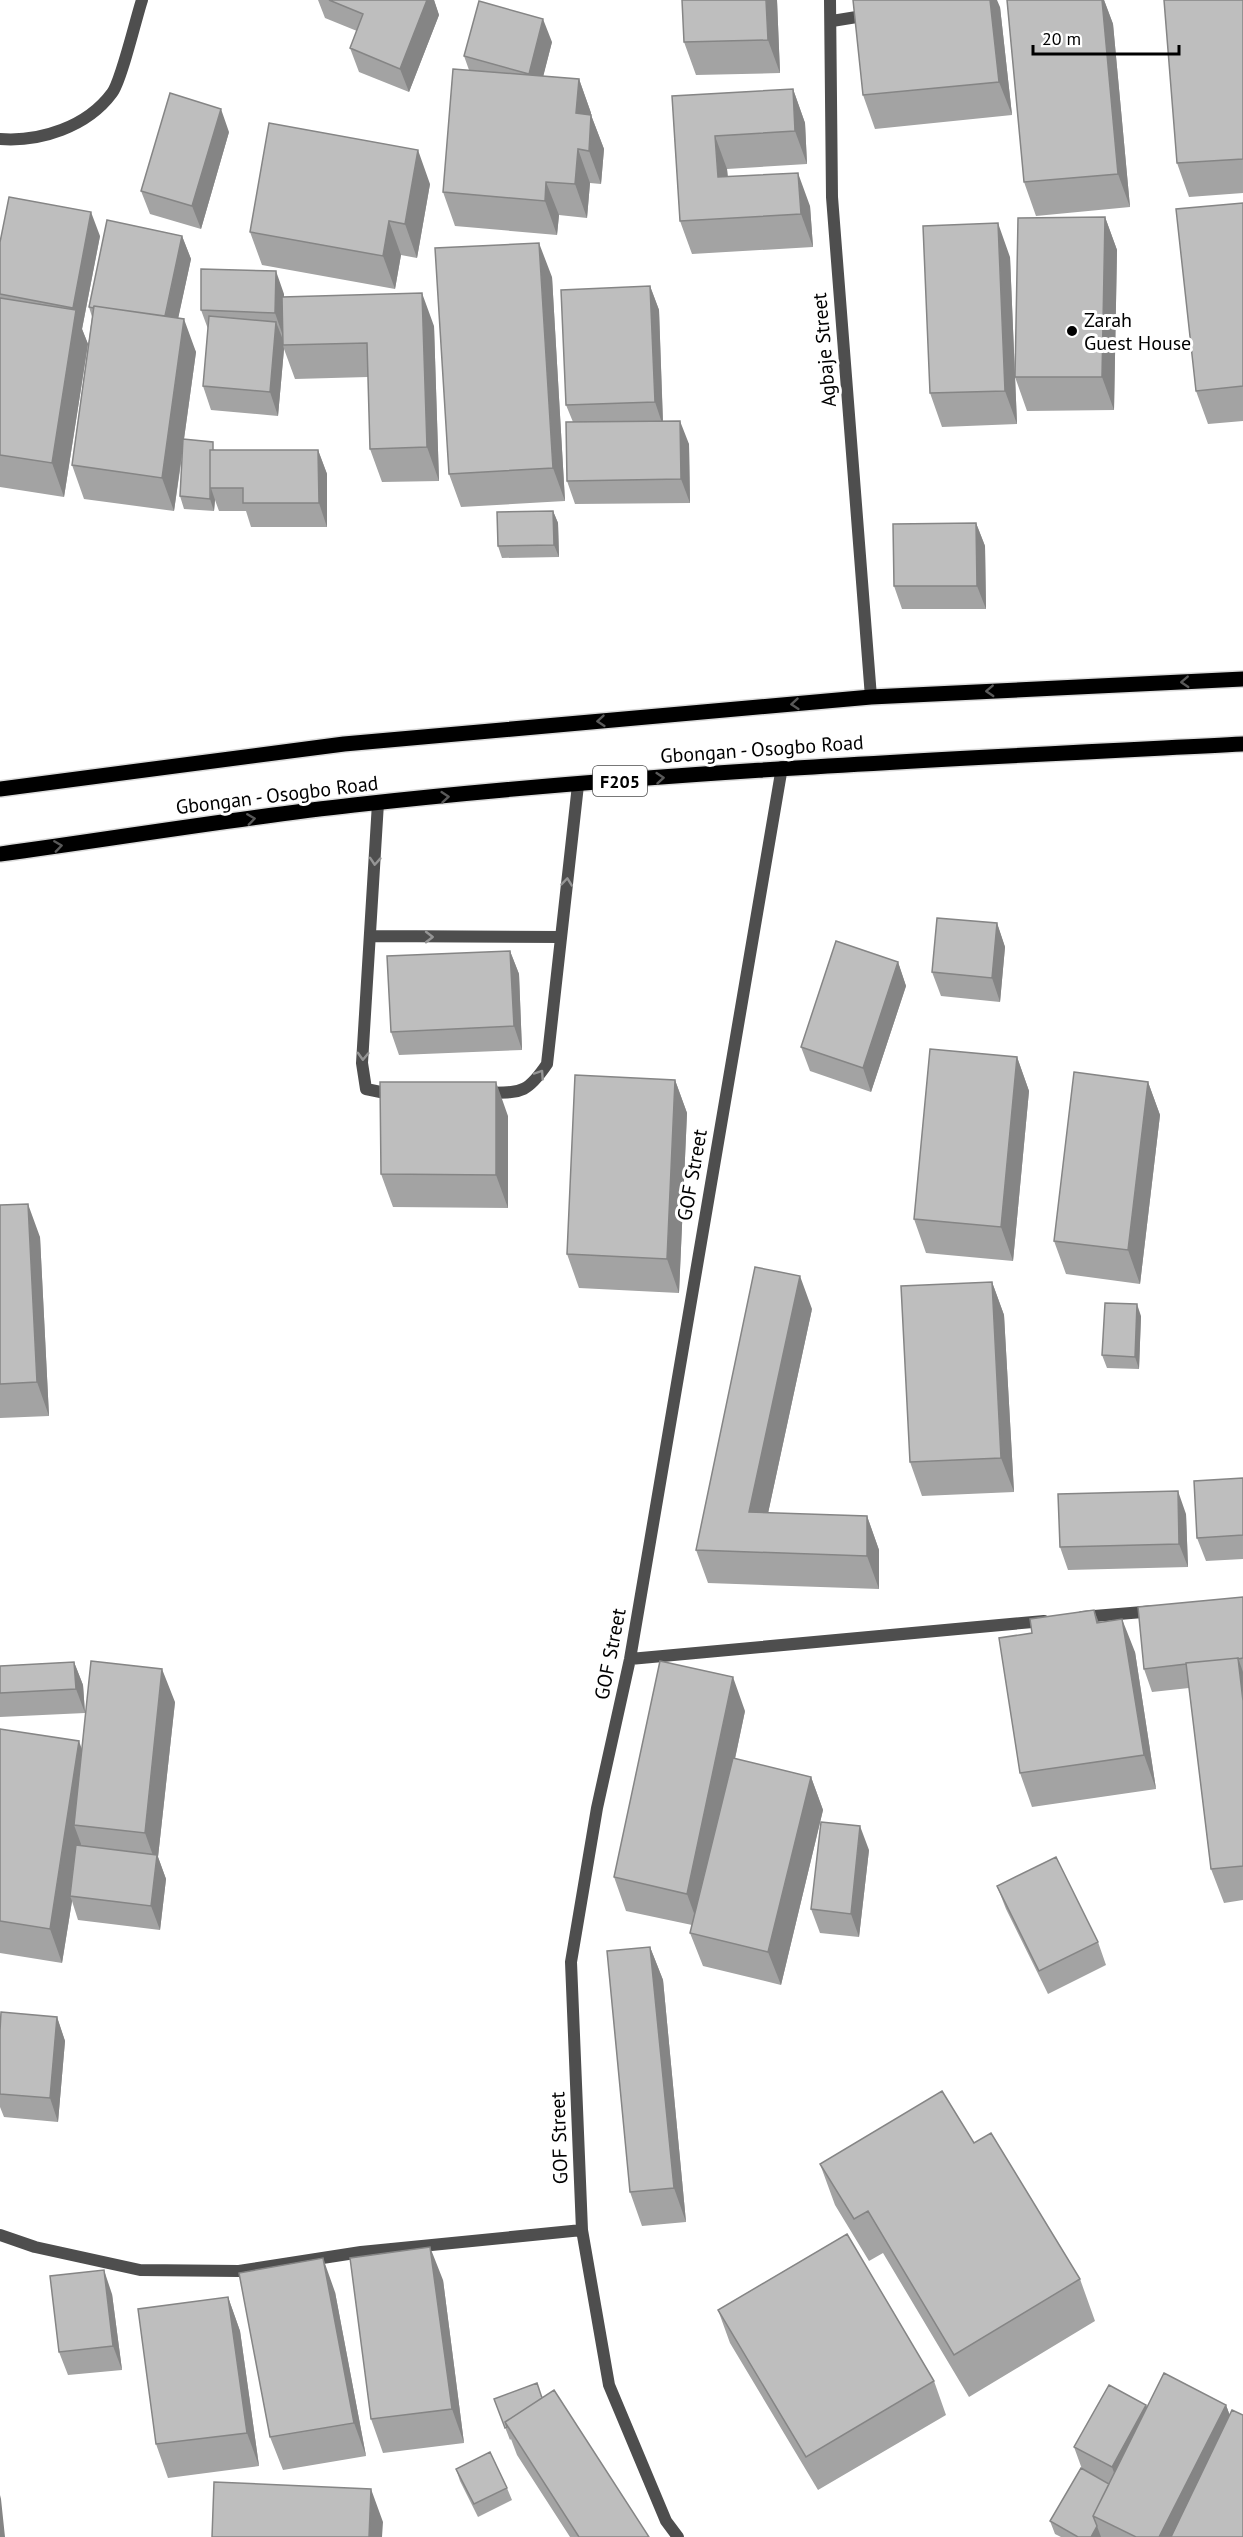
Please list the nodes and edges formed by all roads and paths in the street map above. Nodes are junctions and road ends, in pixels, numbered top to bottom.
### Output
1 (142, 0) edge
2 (830, 0) edge
3 (877, 14) edge
4 (832, 21) junction
5 (0, 138) edge
6 (1243, 679) edge
7 (872, 697) junction
8 (1243, 744) edge
9 (782, 767) junction
10 (578, 785) junction
11 (0, 789) edge
12 (378, 803) junction
13 (0, 854) edge
14 (370, 936) junction
15 (561, 938) junction
16 (470, 1093) edge
17 (413, 1095) edge
18 (1172, 1609) edge
19 (630, 1659) junction
20 (582, 2230) junction
21 (0, 2235) edge
22 (678, 2537) edge

1 - 5 street
2 - 4 street, Agbaje Street
3 - 4 street
4 - 7 street, Agbaje Street
6 -> 7 main road, Gbongan - Osogbo Road
7 -> 11 main road, Gbongan - Osogbo Road
8 - 9 main road, Gbongan - Osogbo Road / F205
10 -> 9 main road, Gbongan - Osogbo Road / F205
9 - 19 street, GOF Street
12 -> 10 main road, Gbongan - Osogbo Road / F205
15 -> 10 street
13 -> 12 main road, Gbongan - Osogbo Road / F205
12 -> 14 street
14 -> 15 street
14 -> 17 street
16 -> 15 street
18 - 19 street
19 - 20 street, GOF Street
20 - 21 street
20 - 22 street, GOF Street

